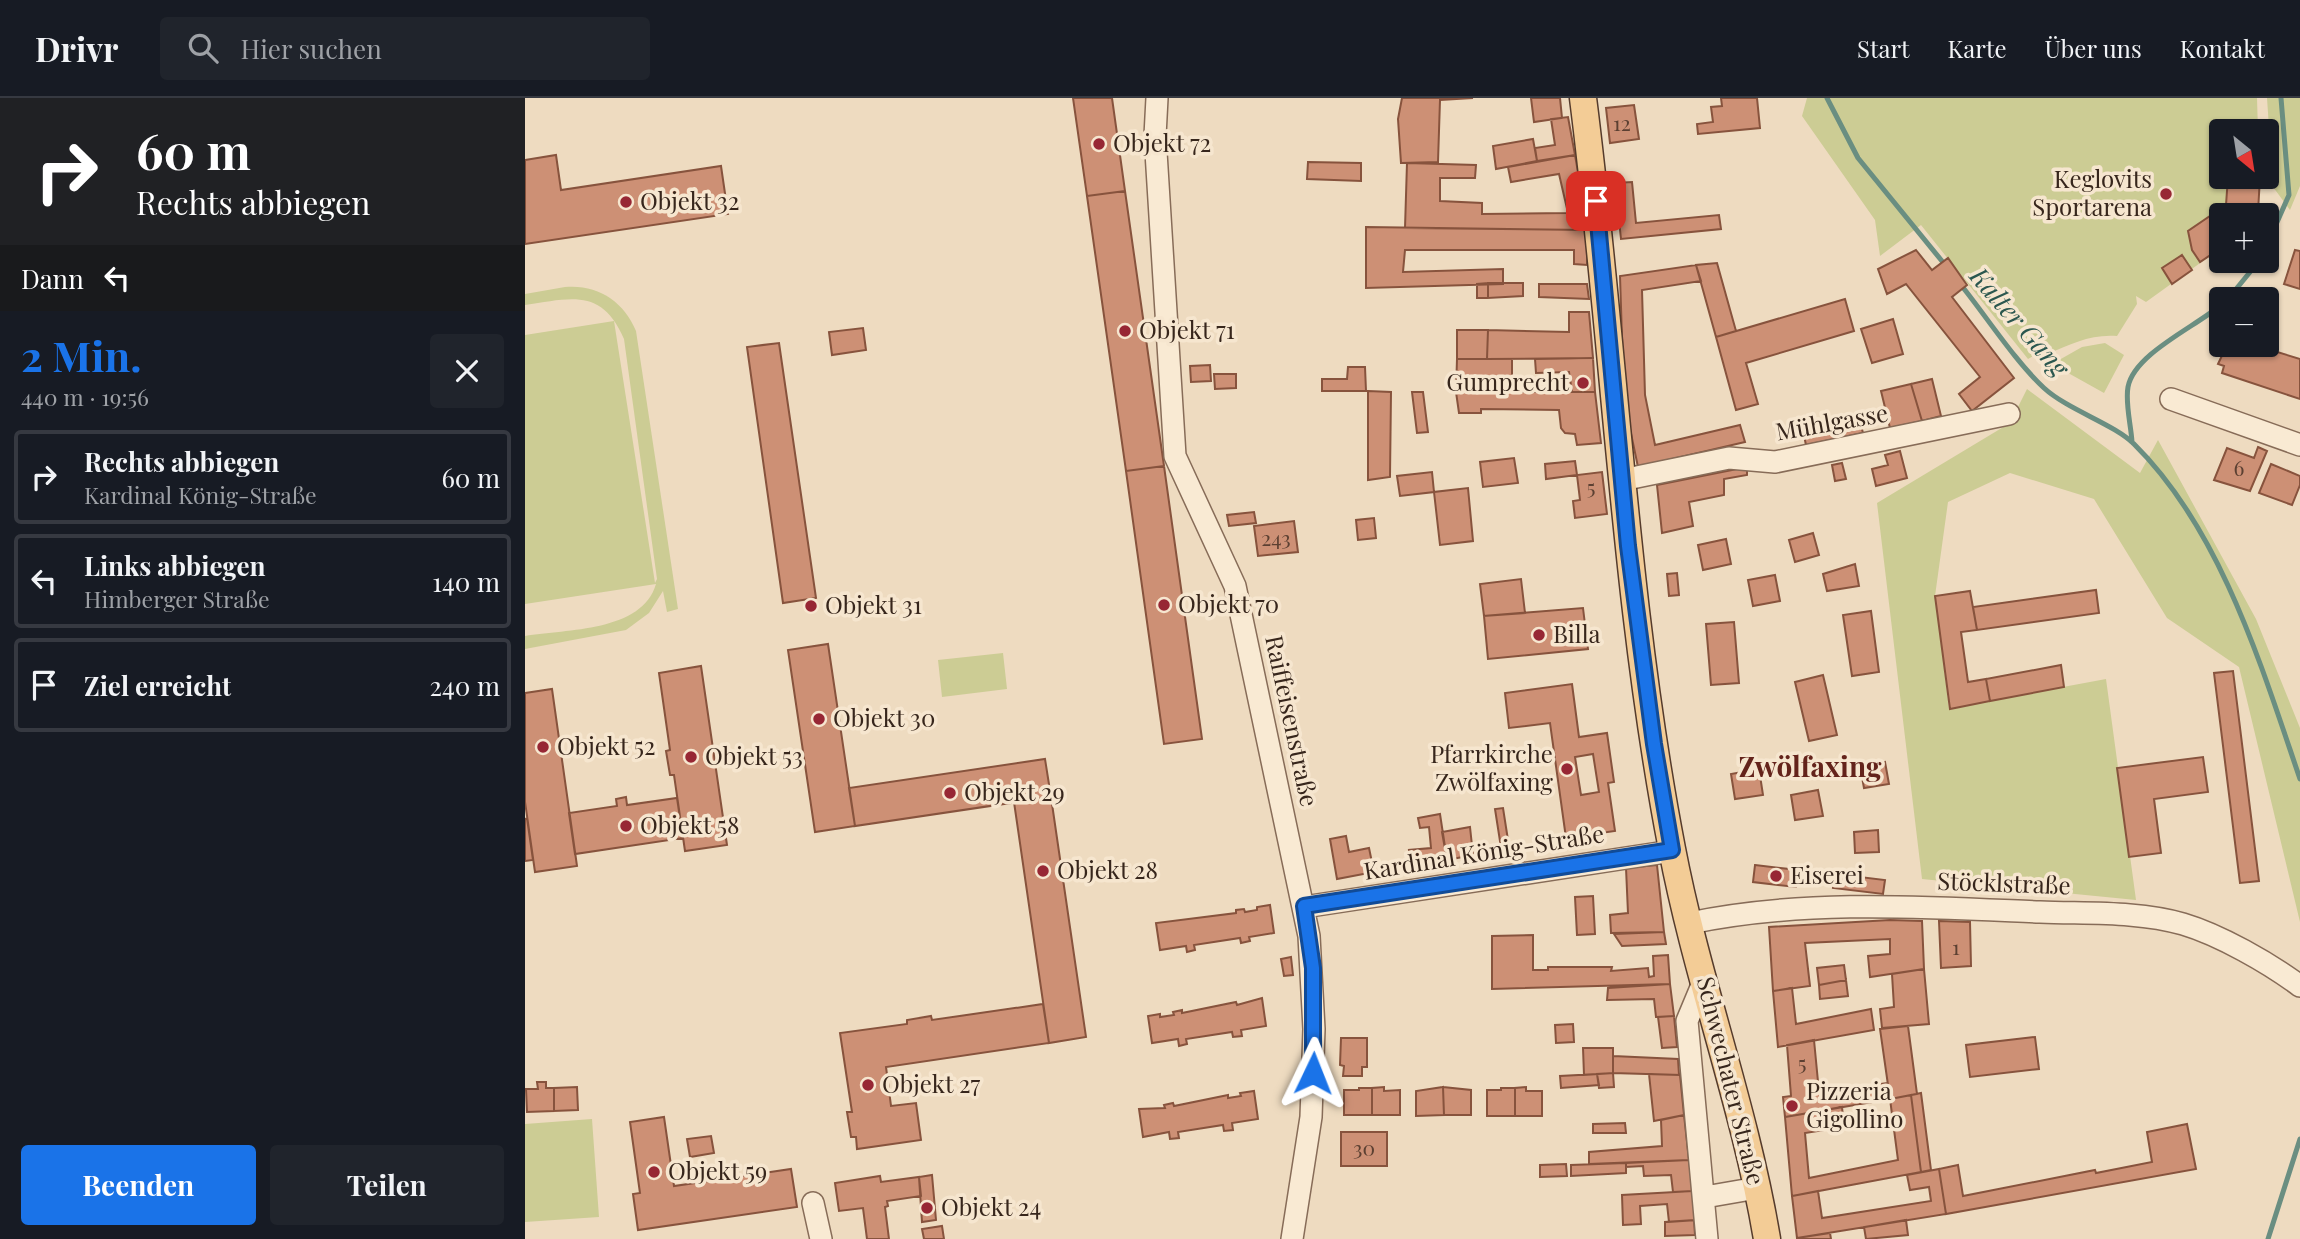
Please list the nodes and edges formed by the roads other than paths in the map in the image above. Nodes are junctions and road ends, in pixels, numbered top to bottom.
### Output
1 (1157, 98) edge
2 (1583, 98) edge
3 (2171, 400) dead end
4 (2009, 414) dead end
5 (2300, 446) edge
6 (1622, 480) junction
7 (1672, 850) junction
8 (1304, 906) junction
9 (1690, 923) junction
10 (1705, 978) junction
11 (2299, 985) edge
12 (1757, 1188) junction
13 (1705, 1197) junction
14 (813, 1203) dead end
15 (821, 1239) edge
16 (1292, 1239) edge
17 (1707, 1239) edge
18 (1767, 1239) edge

1 - 8 street, Raiffeisenstraße
2 - 6 main road, Schwechater Straße
3 - 5 street
4 - 6 street, Mühlgasse
6 - 7 main road, Schwechater Straße
7 - 8 street, Kardinal König-Straße
7 - 9 main road, Schwechater Straße
8 - 16 street, Raiffeisenstraße
9 - 10 main road, Schwechater Straße
9 - 11 street, Stöcklstraße
10 - 12 main road, Schwechater Straße
10 - 13 street
12 - 13 street
12 - 18 main road, Schwechater Straße
13 - 17 street
14 - 15 street

